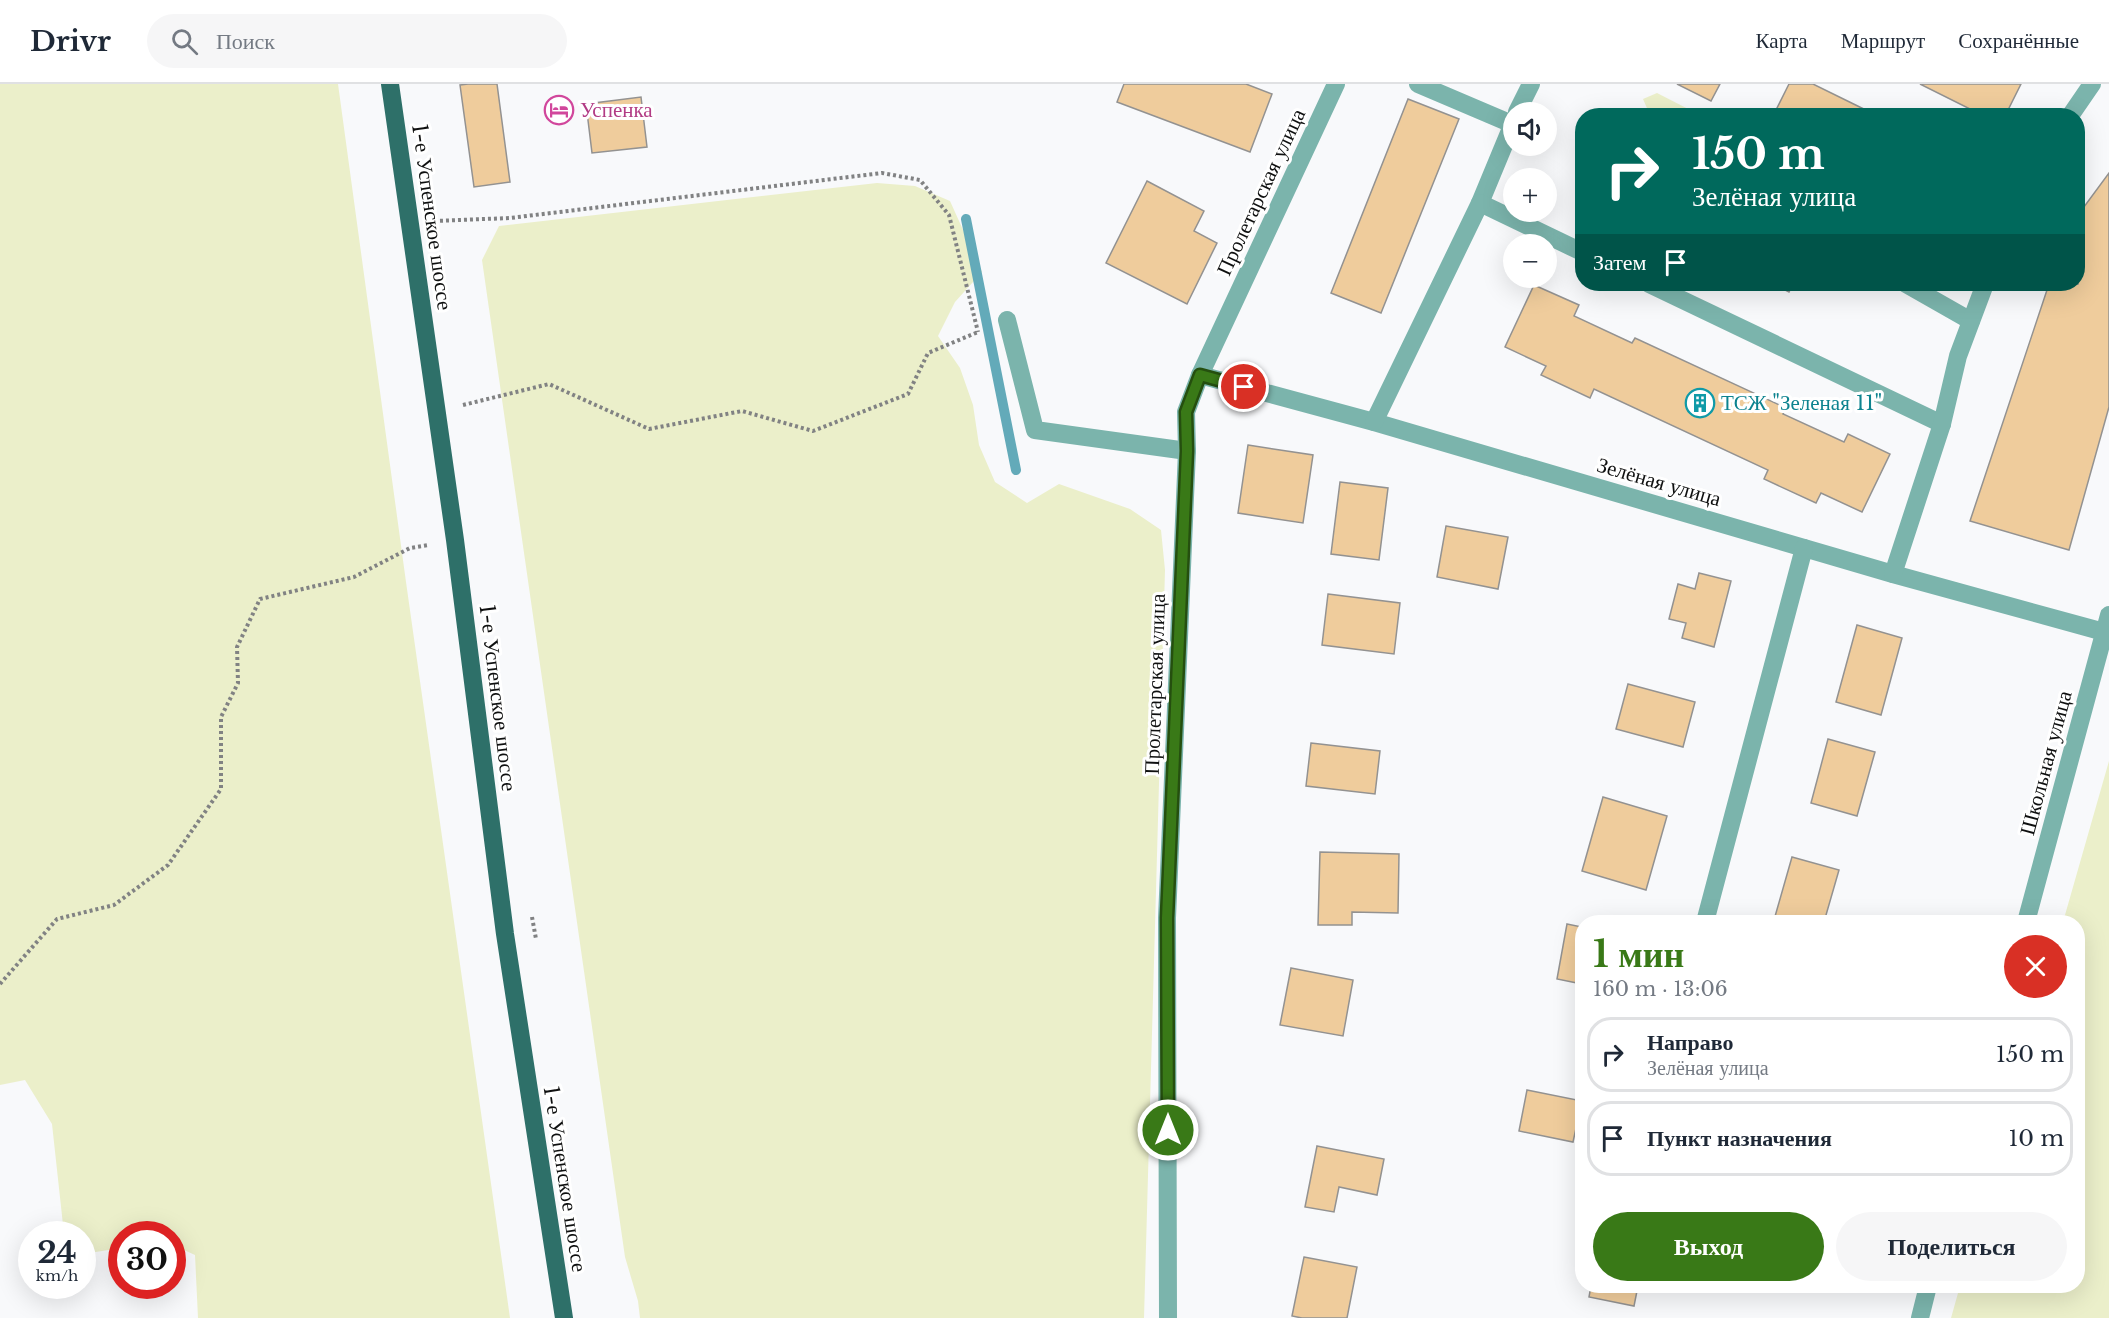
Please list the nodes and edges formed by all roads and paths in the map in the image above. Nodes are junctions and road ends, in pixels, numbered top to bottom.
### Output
1 (390, 84) edge
2 (1336, 84) edge
3 (1418, 84) edge
4 (1531, 84) edge
5 (2092, 84) edge
6 (1522, 102) edge
7 (2076, 108) edge
8 (1503, 115) edge
9 (1503, 146) edge
10 (1480, 203) junction
11 (410, 222) junction
12 (1575, 249) edge
13 (1664, 291) edge
14 (1918, 291) edge
15 (1982, 291) edge
16 (1007, 320) dead end
17 (1971, 321) junction
18 (983, 330) dead end
19 (978, 333) junction
20 (1200, 375) junction
21 (463, 405) dead end
22 (1374, 422) junction
23 (1942, 424) junction
24 (1187, 451) junction
25 (455, 540) junction
26 (1804, 548) junction
27 (1893, 574) junction
28 (2107, 623) edge
29 (1707, 915) edge
30 (2028, 915) edge
31 (0, 984) edge
32 (1927, 1293) edge
33 (564, 1318) edge
34 (1168, 1318) edge
35 (1920, 1318) edge

1 - 11 main road, 1-е Успенское шоссе
2 - 20 street, Пролетарская улица
3 - 8 street
4 - 6 street
5 - 7 street
9 - 10 street
10 - 12 street
10 - 22 street
11 - 19 path
11 - 25 main road, 1-е Успенское шоссе
13 - 23 street
14 - 17 street
15 - 17 street
16 - 24 street
17 - 23 street
18 - 19 path
19 - 21 path
20 - 22 street, Зелёная улица
20 - 24 street, Пролетарская улица
22 - 26 street, Зелёная улица
23 - 27 street
24 - 34 street, Пролетарская улица
25 - 31 path
25 - 33 main road, 1-е Успенское шоссе
26 - 27 street, Зелёная улица
26 - 29 street
27 - 28 street, Зелёная улица
28 - 30 street, Школьная улица
32 - 35 street

